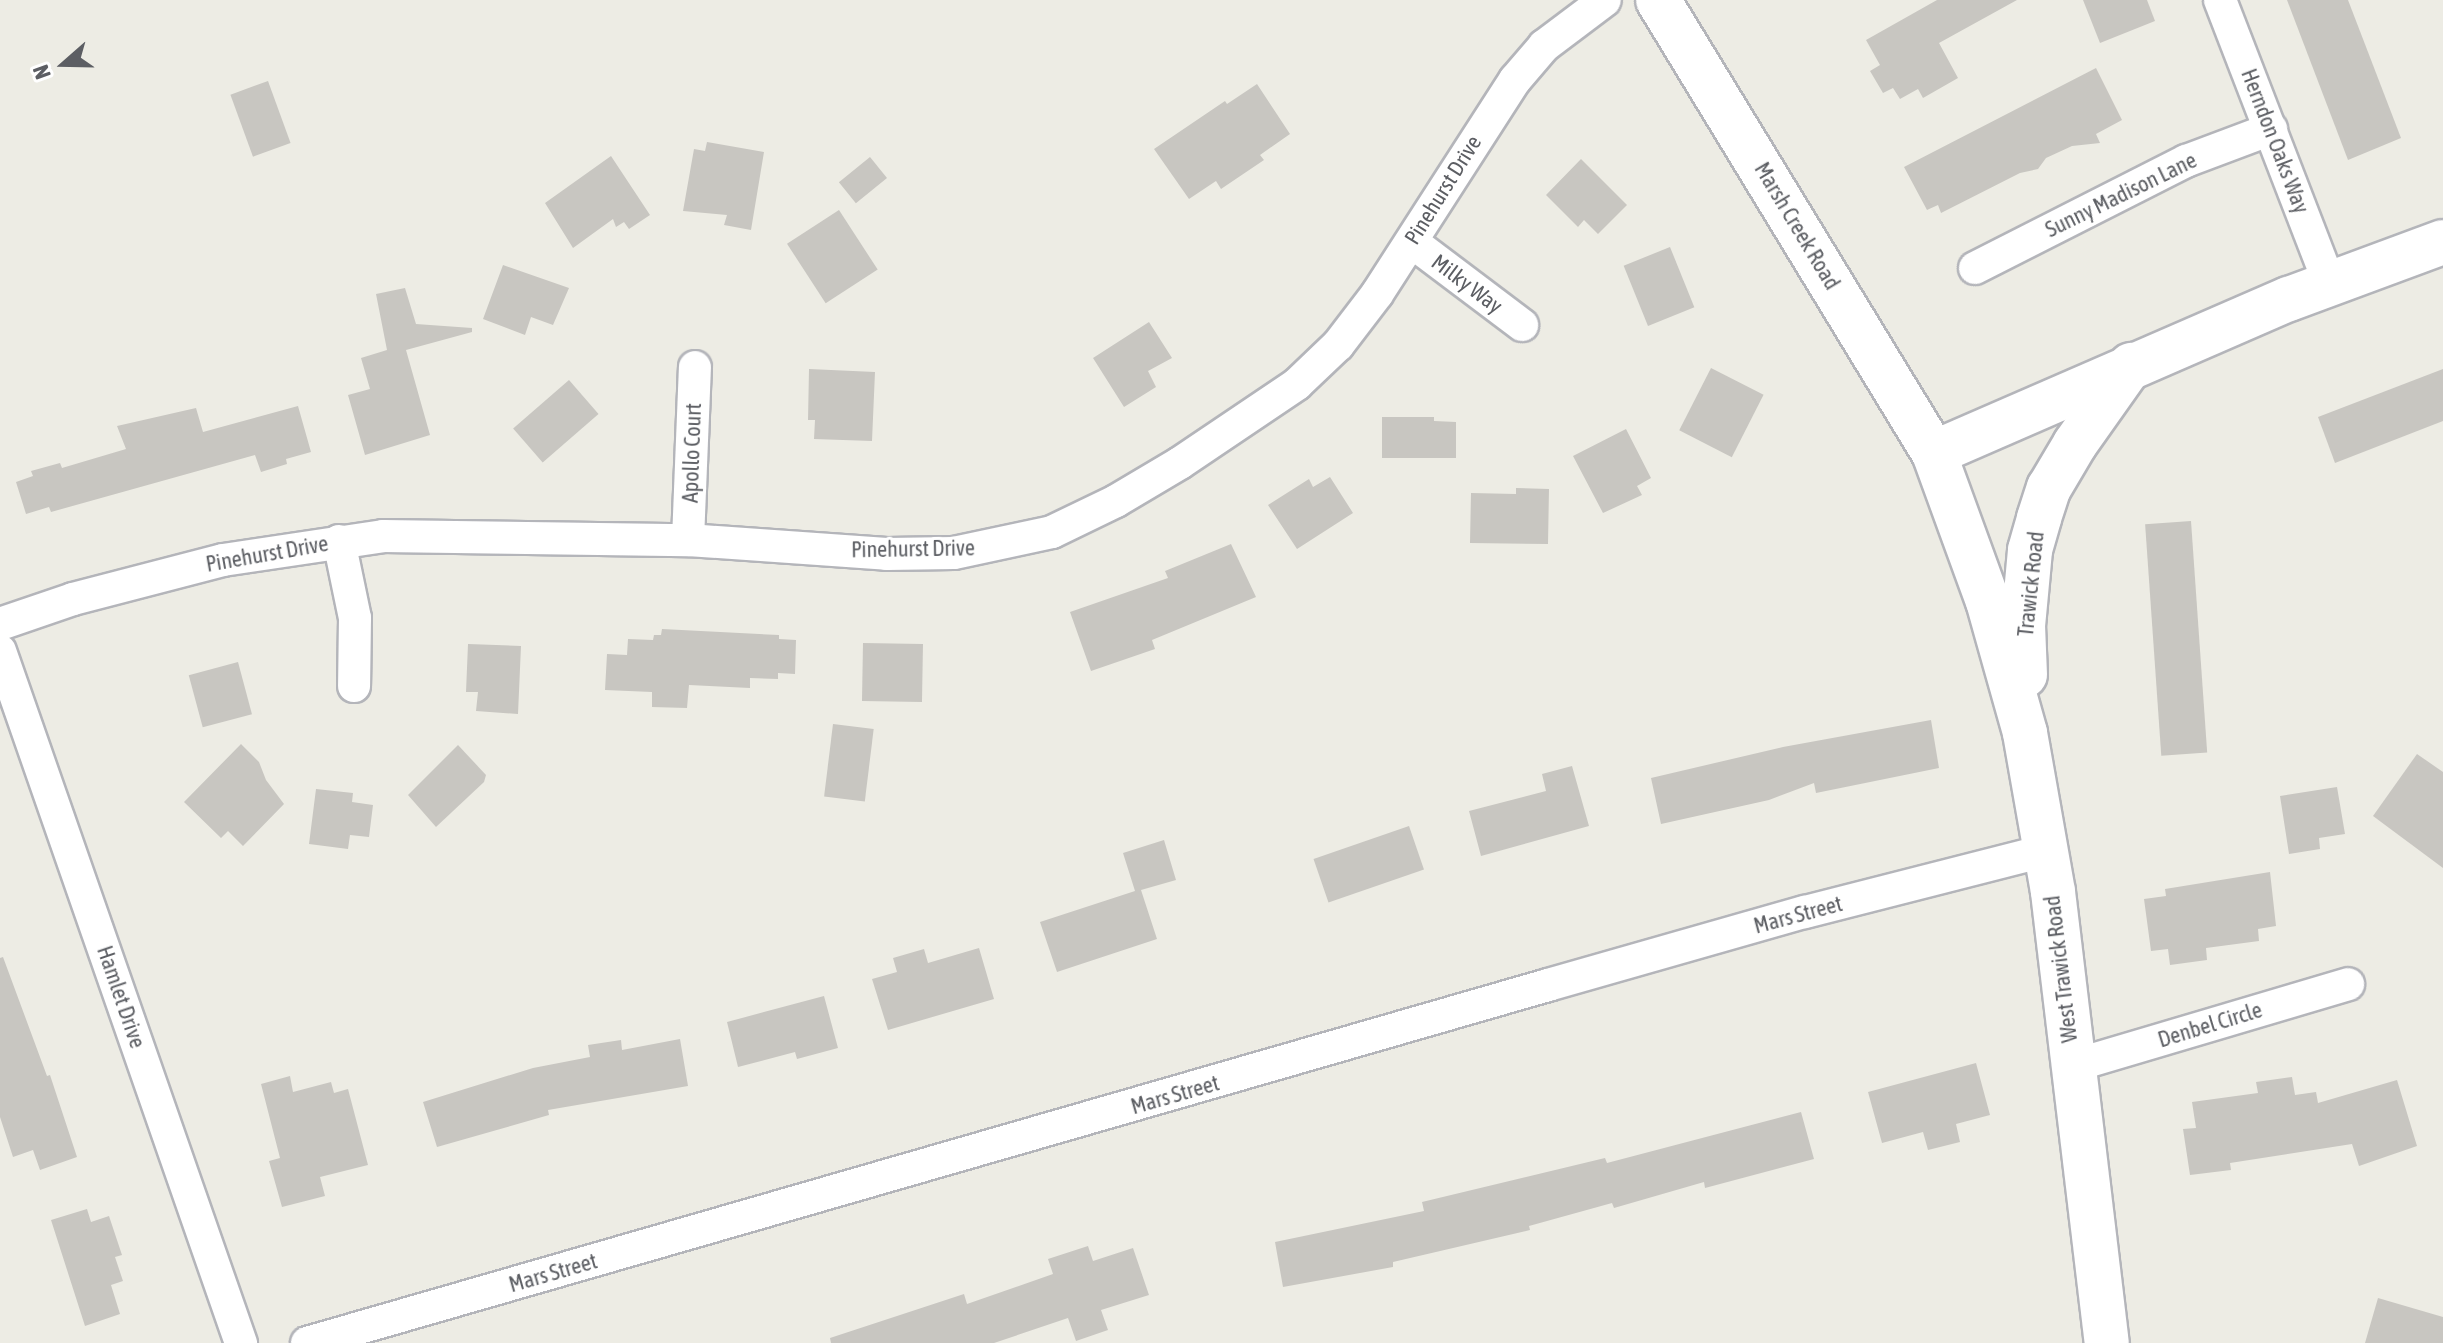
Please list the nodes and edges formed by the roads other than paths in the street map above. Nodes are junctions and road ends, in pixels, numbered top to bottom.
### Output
1 (1605, 0) edge
2 (1658, 0) edge
3 (2220, 0) edge
4 (2271, 129) junction
5 (1412, 242) junction
6 (2443, 242) edge
7 (1975, 268) dead end
8 (2329, 283) junction
9 (1522, 325) dead end
10 (2131, 365) junction
11 (695, 367) dead end
12 (1934, 453) junction
13 (688, 540) junction
14 (339, 541) junction
15 (1988, 601) joint
16 (0, 624) edge
17 (0, 651) edge
18 (354, 686) dead end
19 (2025, 733) junction
20 (2045, 851) junction
21 (2348, 984) dead end
22 (2072, 1066) junction
23 (241, 1343) edge
24 (307, 1343) edge
25 (2107, 1343) edge

1 - 5 street, Pinehurst Drive
2 - 12 street, Marsh Creek Road
3 - 4 street, Herndon Oaks Way
4 - 7 street, Sunny Madison Lane
4 - 8 street, Herndon Oaks Way
5 - 9 street, Milky Way
5 - 13 street, Pinehurst Drive
6 - 8 street
8 - 10 street
10 - 12 street
10 - 19 street, Trawick Road
11 - 13 street, Apollo Court
12 - 15 street, Trawick Road
13 - 14 street, Pinehurst Drive
14 - 16 street, Pinehurst Drive
14 - 18 street
15 - 19 street, West Trawick Road
17 - 23 street, Hamlet Drive
19 - 20 street, West Trawick Road
20 - 22 street, West Trawick Road
20 - 24 street, Mars Street
21 - 22 street, Denbel Circle
22 - 25 street, West Trawick Road

